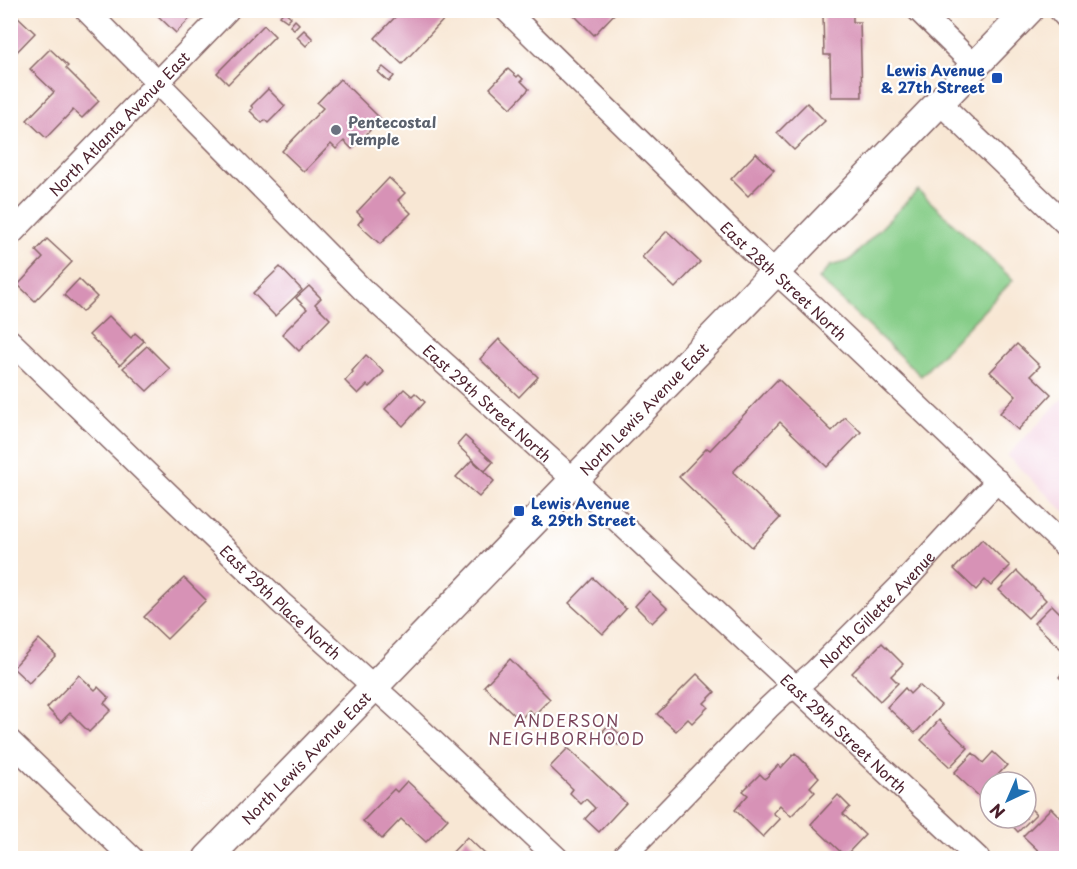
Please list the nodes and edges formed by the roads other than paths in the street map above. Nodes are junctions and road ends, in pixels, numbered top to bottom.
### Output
1 (86, 10) edge
2 (228, 10) edge
3 (506, 10) edge
4 (918, 10) edge
5 (1029, 10) edge
6 (1060, 10) edge
7 (1066, 17) edge
8 (975, 66) junction
9 (157, 82) junction
10 (940, 103) junction
11 (1066, 224) edge
12 (10, 235) edge
13 (775, 272) junction
14 (10, 341) edge
15 (574, 480) junction
16 (998, 481) junction
17 (1066, 547) edge
18 (374, 687) junction
19 (796, 687) junction
20 (10, 741) edge
21 (132, 858) edge
22 (208, 858) edge
23 (557, 858) edge
24 (622, 858) edge
25 (978, 858) edge

1 - 9 street, East 29th Street North
2 - 9 street, North Atlanta Avenue East
3 - 13 street, East 28th Street North
4 - 8 street
5 - 8 main road, North Lewis Avenue East
6 - 7 street
8 - 10 main road, North Lewis Avenue East
9 - 12 street, North Atlanta Avenue East
9 - 15 street, East 29th Street North
10 - 11 street
10 - 13 main road, North Lewis Avenue East
13 - 15 main road, North Lewis Avenue East
13 - 16 street, East 28th Street North
14 - 18 street, East 29th Place North
15 - 18 main road, North Lewis Avenue East
15 - 19 street, East 29th Street North
16 - 17 street, East 28th Street North
16 - 19 street, North Gillette Avenue
18 - 22 main road, North Lewis Avenue East
18 - 23 street, East 29th Place North
19 - 24 street, North Gillette Avenue
19 - 25 street, East 29th Street North
20 - 21 street

